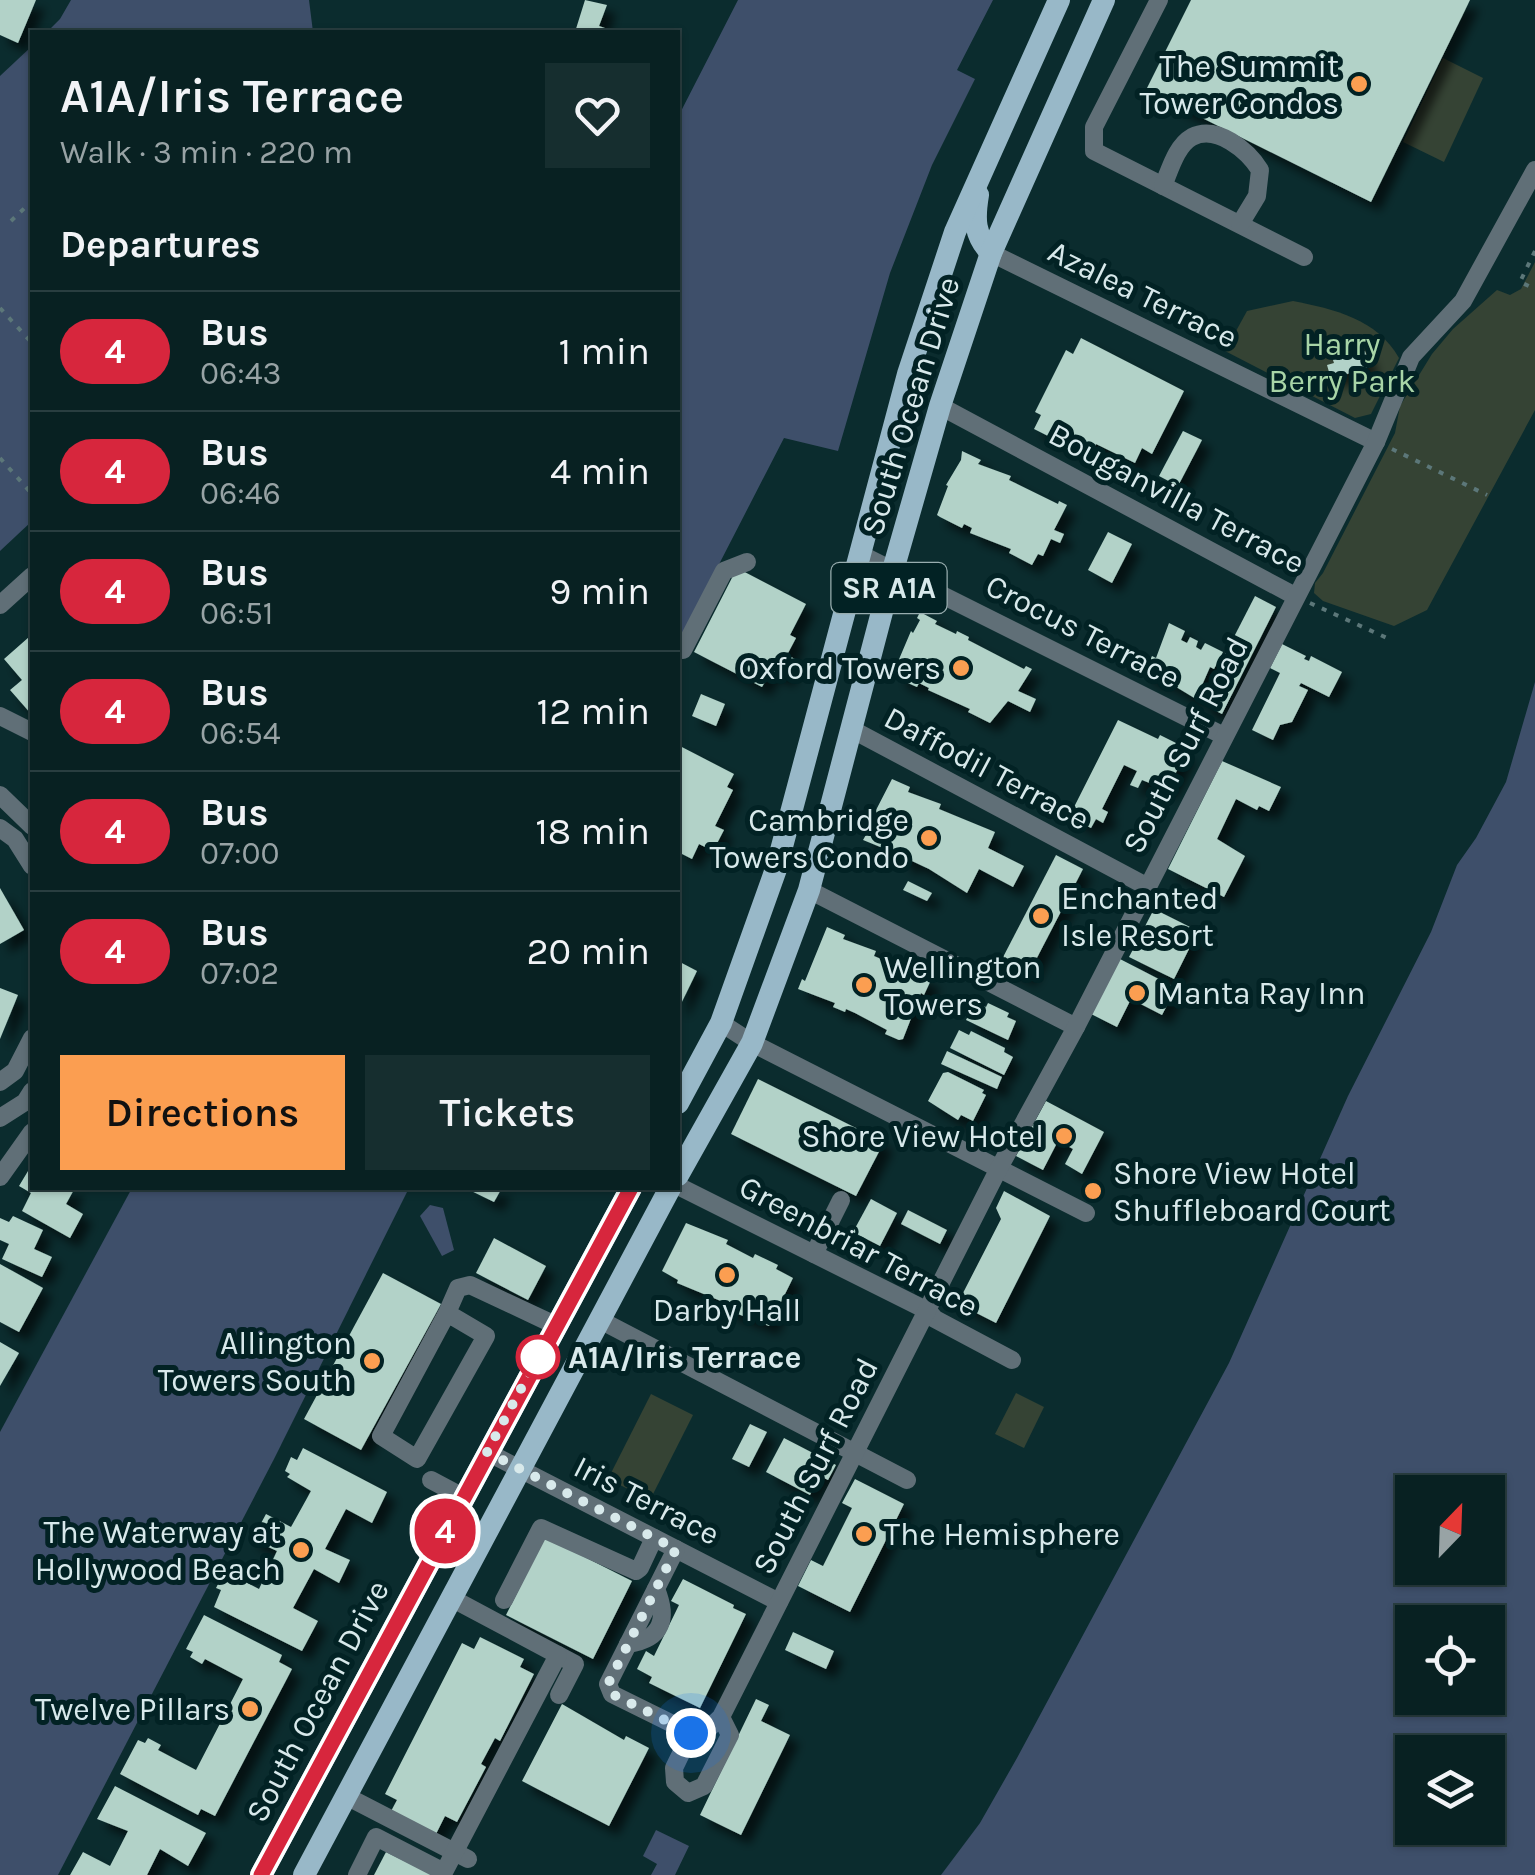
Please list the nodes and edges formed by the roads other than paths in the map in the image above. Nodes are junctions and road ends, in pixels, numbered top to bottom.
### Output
1 (1059, 0) edge
2 (1104, 0) edge
3 (1159, 0) edge
4 (993, 148) junction
5 (1535, 170) edge
6 (1164, 186) junction
7 (1240, 224) junction
8 (991, 253) junction
9 (1304, 257) dead end
10 (940, 406) junction
11 (1382, 445) junction
12 (860, 554) junction
13 (747, 562) dead end
14 (894, 570) junction
15 (30, 578) edge
16 (1295, 596) junction
17 (0, 605) edge
18 (683, 650) dead end
19 (0, 714) edge
20 (853, 730) junction
21 (30, 731) edge
22 (1224, 736) junction
23 (0, 795) edge
24 (30, 824) edge
25 (0, 828) edge
26 (30, 863) edge
27 (1146, 886) junction
28 (809, 890) junction
29 (721, 1023) junction
30 (1076, 1027) junction
31 (30, 1042) edge
32 (752, 1043) junction
33 (0, 1082) edge
34 (30, 1093) edge
35 (680, 1099) edge
36 (0, 1118) edge
37 (30, 1135) edge
38 (999, 1168) junction
39 (680, 1171) edge
40 (0, 1177) edge
41 (630, 1190) edge
42 (672, 1190) edge
43 (680, 1190) edge
44 (841, 1200) dead end
45 (1086, 1213) dead end
46 (814, 1254) junction
47 (928, 1311) junction
48 (448, 1313) junction
49 (600, 1320) junction
50 (556, 1324) junction
51 (1012, 1360) dead end
52 (487, 1452) junction
53 (853, 1453) junction
54 (520, 1469) junction
55 (431, 1480) dead end
56 (907, 1480) dead end
57 (463, 1496) junction
58 (654, 1538) junction
59 (676, 1549) junction
60 (453, 1599) junction
61 (504, 1600) dead end
62 (779, 1602) junction
63 (558, 1655) junction
64 (560, 1695) dead end
65 (346, 1796) junction
66 (461, 1855) junction
67 (261, 1875) edge
68 (304, 1875) edge
69 (357, 1875) edge

1 - 4 main road, South Ocean Drive / SR A1A
2 - 8 main road, South Ocean Drive / SR A1A
3 - 6 street
4 - 8 main road
4 - 12 main road, South Ocean Drive / SR A1A
5 - 11 street, South Surf Road
6 - 7 street
6 - 7 street
7 - 9 street
8 - 10 main road, South Ocean Drive / SR A1A
8 - 11 street, Azalea Terrace
10 - 14 main road, South Ocean Drive / SR A1A
10 - 16 street, Bouganvilla Terrace
11 - 16 street, South Surf Road
12 - 14 street, Crocus Terrace
12 - 29 main road, South Ocean Drive / SR A1A
13 - 18 street
14 - 20 main road, South Ocean Drive / SR A1A
14 - 22 street, Crocus Terrace
15 - 17 street
16 - 22 street, South Surf Road
19 - 21 street
20 - 27 street, Daffodil Terrace
20 - 28 main road, South Ocean Drive / SR A1A
22 - 27 street, South Surf Road
23 - 24 street
25 - 26 street
27 - 30 street, South Surf Road
28 - 30 street
28 - 32 main road, South Ocean Drive / SR A1A
29 - 32 street
29 - 35 main road, South Ocean Drive / SR A1A
30 - 38 street, South Surf Road
31 - 33 street
32 - 38 street
32 - 39 main road, South Ocean Drive / SR A1A
34 - 36 street
37 - 40 street
38 - 45 street
38 - 47 street, South Surf Road
41 - 50 main road, South Ocean Drive
42 - 49 main road
43 - 46 street, Greenbriar Terrace
44 - 46 street
46 - 47 street, Greenbriar Terrace
47 - 51 street, Greenbriar Terrace
47 - 53 street, South Surf Road
48 - 48 street
48 - 50 street
49 - 53 street
49 - 54 main road
50 - 52 main road, South Ocean Drive
52 - 54 street, Iris Terrace
52 - 57 main road, South Ocean Drive
53 - 56 street
53 - 62 street, South Surf Road
54 - 58 street, Iris Terrace
54 - 60 main road
55 - 57 street
57 - 67 main road, South Ocean Drive
58 - 59 street, Iris Terrace
58 - 61 street
59 - 62 street, Iris Terrace
59 - 62 street, South Surf Road
60 - 63 street
60 - 65 main road
63 - 64 street
63 - 66 street
65 - 66 street
65 - 68 main road
66 - 69 street

